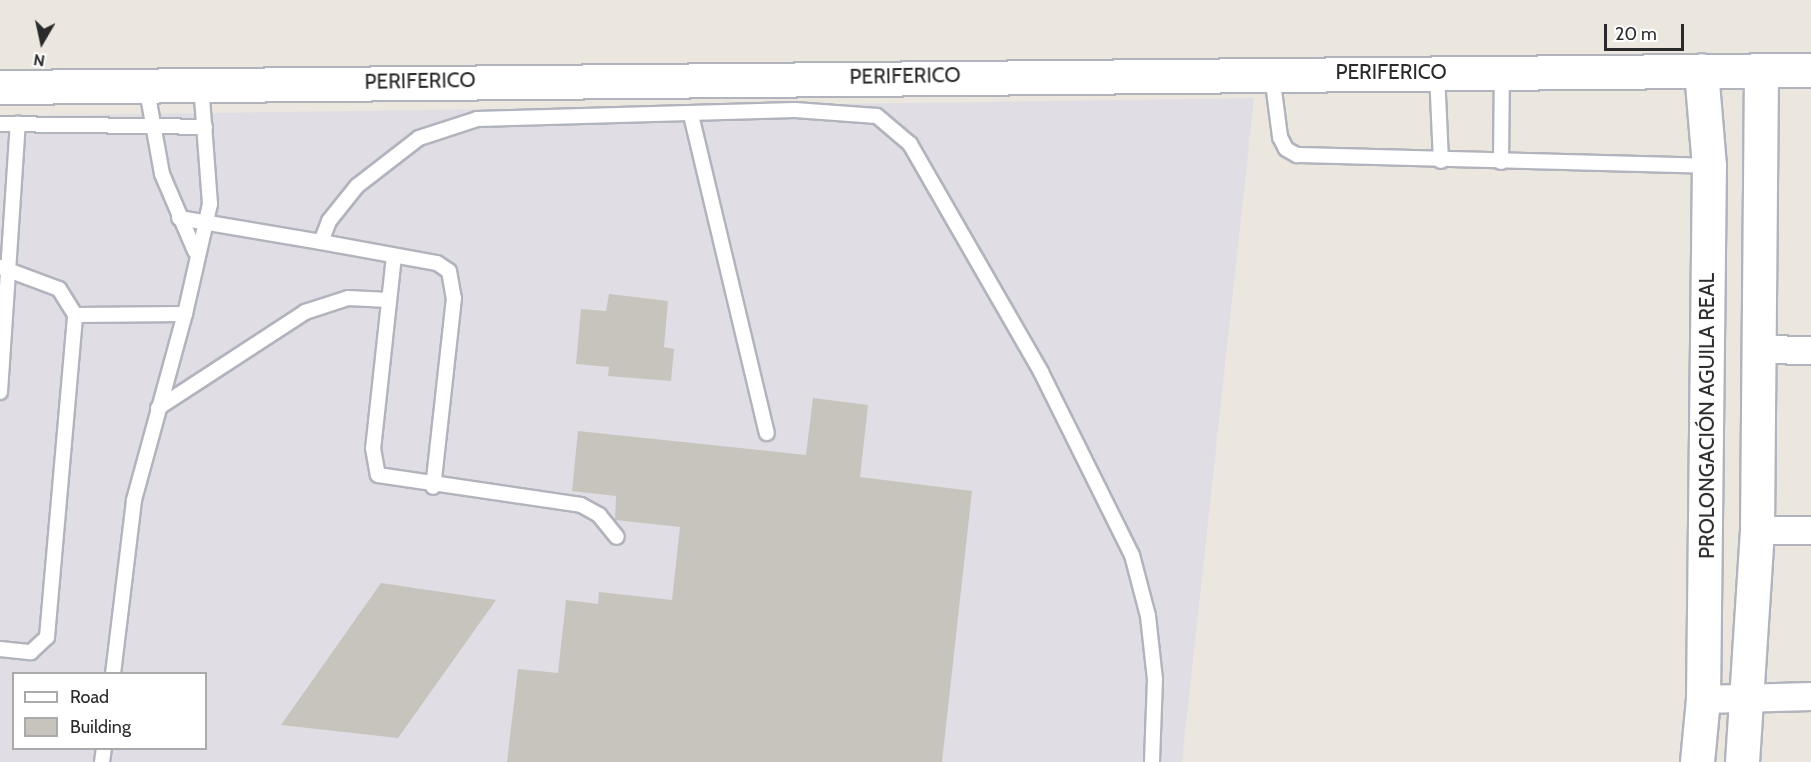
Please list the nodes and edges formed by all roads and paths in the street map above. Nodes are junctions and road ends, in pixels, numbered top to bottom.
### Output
1 (1701, 70) junction
2 (1761, 70) junction
3 (1811, 70) edge
4 (1437, 72) junction
5 (1502, 72) junction
6 (1271, 73) junction
7 (201, 83) junction
8 (146, 85) junction
9 (0, 87) edge
10 (691, 115) junction
11 (0, 124) edge
12 (18, 124) junction
13 (205, 127) junction
14 (154, 128) junction
15 (1441, 161) junction
16 (1501, 162) junction
17 (1709, 166) junction
18 (179, 219) junction
19 (207, 223) junction
20 (321, 242) junction
21 (195, 251) junction
22 (394, 256) junction
23 (4, 268) edge
24 (389, 300) junction
25 (185, 314) junction
26 (75, 315) junction
27 (1760, 349) junction
28 (1811, 350) edge
29 (0, 392) edge
30 (158, 408) junction
31 (767, 433) dead end
32 (433, 487) junction
33 (1757, 530) junction
34 (1811, 530) edge
35 (617, 537) dead end
36 (0, 649) edge
37 (113, 672) edge
38 (1811, 696) edge
39 (1747, 697) junction
40 (1703, 699) junction
41 (1152, 762) edge
42 (1697, 762) edge
43 (1742, 762) edge

1 - 2 street, PERIFERICO
1 - 5 street, PERIFERICO
1 - 17 street, PROLONGACIÓN AGUILA REAL
2 - 3 street, PERIFERICO
2 - 27 street
4 - 5 street, PERIFERICO
4 - 6 street, PERIFERICO
4 - 15 lane
5 - 16 lane
6 - 7 street, PERIFERICO
6 - 15 lane
7 - 8 street, PERIFERICO
7 - 13 lane
8 - 9 street, PERIFERICO
8 - 14 lane
10 - 20 lane
10 - 31 lane
10 - 41 lane
11 - 12 lane
12 - 14 lane
12 - 23 lane
13 - 14 lane
13 - 19 lane
14 - 18 lane
15 - 16 lane
16 - 17 lane
17 - 40 street, PROLONGACIÓN AGUILA REAL
18 - 19 lane
18 - 21 lane
19 - 20 lane
19 - 21 lane
20 - 22 lane
21 - 25 lane
22 - 24 lane
22 - 32 lane
23 - 26 lane
23 - 29 lane
24 - 30 lane
24 - 32 lane
25 - 26 lane
25 - 30 lane
26 - 36 lane
27 - 28 street
27 - 33 street
30 - 37 lane
32 - 35 lane
33 - 34 street
33 - 39 street
38 - 39 street
39 - 40 street
39 - 43 street
40 - 42 street, PROLONGACIÓN AGUILA REAL

